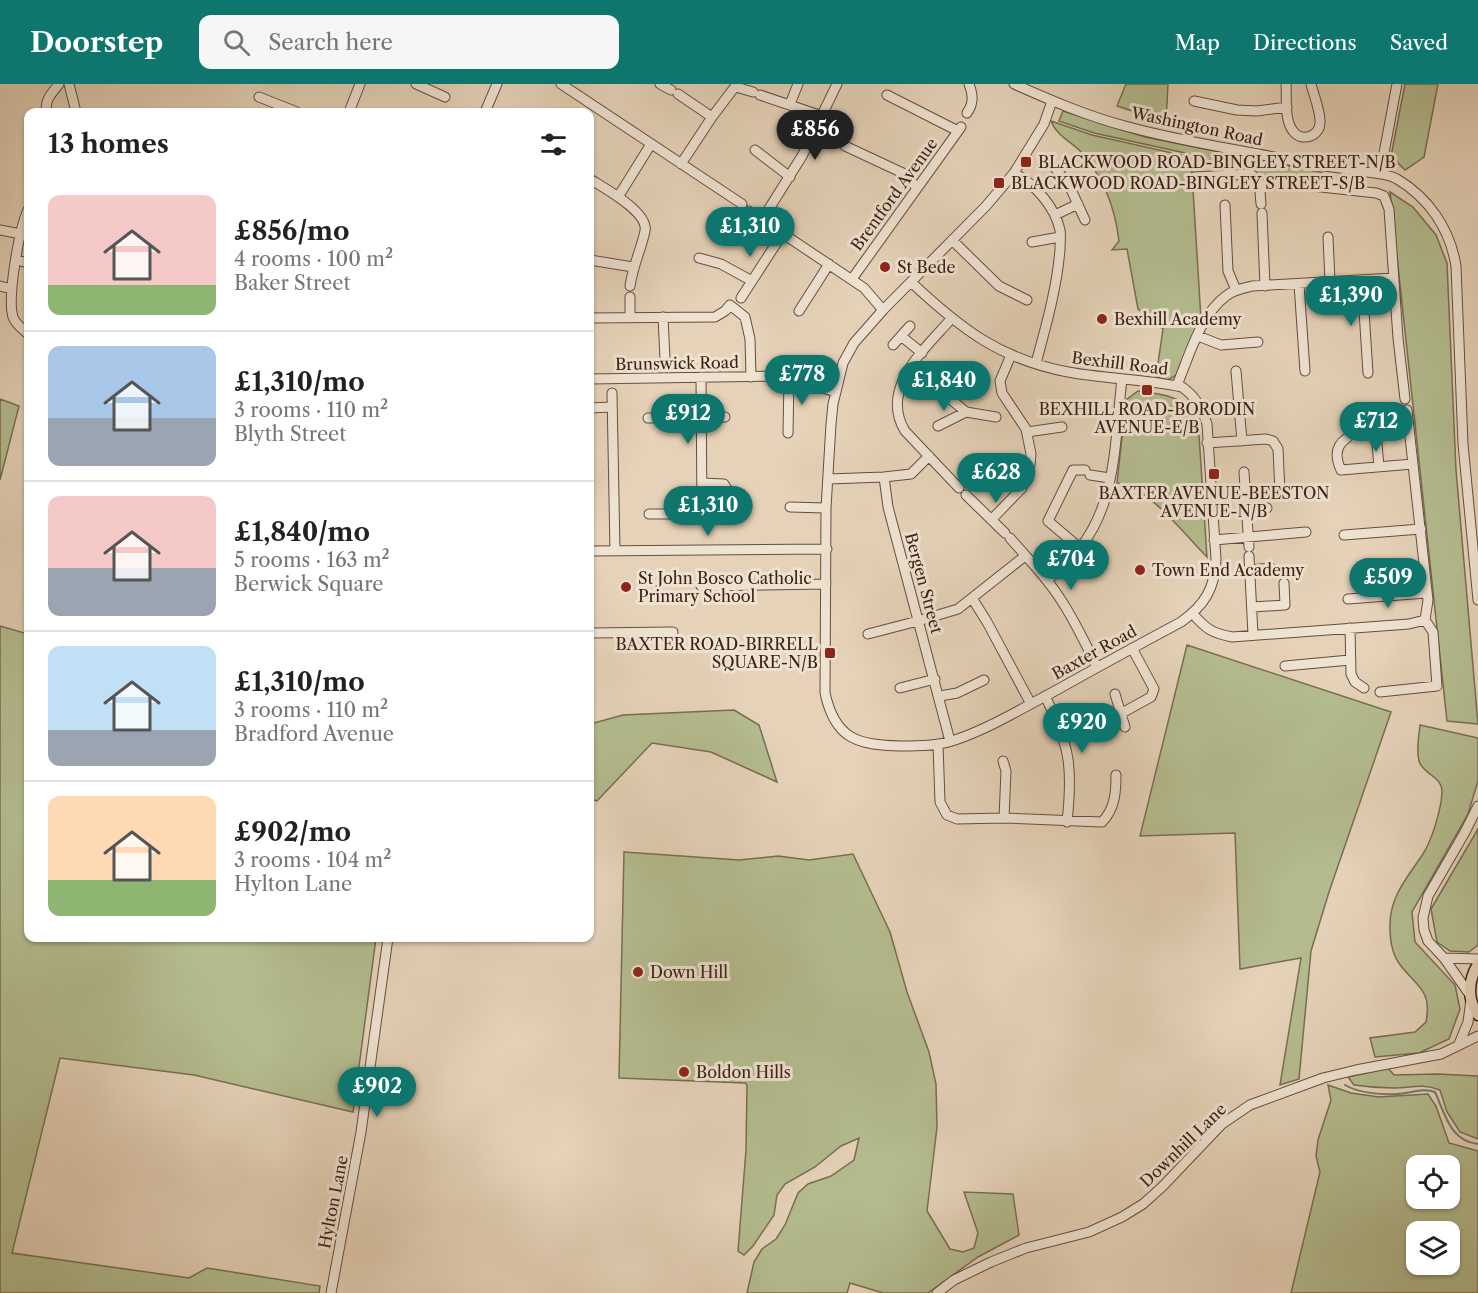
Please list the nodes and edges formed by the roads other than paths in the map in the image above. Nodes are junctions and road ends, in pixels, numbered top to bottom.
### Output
1 (59, 84) edge
2 (69, 84) edge
3 (360, 84) edge
4 (416, 84) edge
5 (497, 84) edge
6 (561, 84) edge
7 (798, 84) edge
8 (837, 84) edge
9 (969, 84) edge
10 (1014, 84) edge
11 (1286, 84) edge
12 (1311, 84) edge
13 (1397, 84) edge
14 (737, 86) edge
15 (668, 88) edge
16 (887, 95) dead end
17 (259, 97) dead end
18 (445, 97) dead end
19 (1052, 101) junction
20 (1194, 101) dead end
21 (790, 104) junction
22 (1287, 107) junction
23 (45, 108) edge
24 (75, 108) edge
25 (287, 108) edge
26 (351, 108) edge
27 (487, 108) edge
28 (967, 113) dead end
29 (822, 116) junction
30 (712, 117) junction
31 (814, 134) junction
32 (831, 140) dead end
33 (651, 144) junction
34 (845, 146) dead end
35 (755, 150) dead end
36 (681, 164) junction
37 (1055, 168) dead end
38 (1014, 173) junction
39 (1380, 174) junction
40 (790, 177) junction
41 (1194, 177) dead end
42 (594, 182) edge
43 (1263, 186) junction
44 (917, 188) junction
45 (618, 197) junction
46 (1078, 204) junction
47 (1225, 205) dead end
48 (1055, 215) junction
49 (762, 220) junction
50 (1085, 220) dead end
51 (24, 224) edge
52 (0, 230) edge
53 (783, 233) junction
54 (21, 234) junction
55 (1060, 237) junction
56 (1328, 237) dead end
57 (952, 240) junction
58 (1032, 242) dead end
59 (699, 258) dead end
60 (17, 260) junction
61 (594, 261) edge
62 (24, 262) edge
63 (829, 264) junction
64 (633, 267) junction
65 (1394, 278) junction
66 (852, 279) junction
67 (1362, 280) junction
68 (752, 281) junction
69 (1330, 281) junction
70 (910, 282) junction
71 (1299, 284) junction
72 (0, 286) edge
73 (630, 286) dead end
74 (1265, 286) junction
75 (12, 289) junction
76 (1236, 290) junction
77 (630, 297) dead end
78 (741, 298) dead end
79 (1027, 300) dead end
80 (883, 310) junction
81 (799, 311) dead end
82 (630, 317) junction
83 (663, 317) junction
84 (594, 318) edge
85 (951, 319) junction
86 (910, 326) dead end
87 (24, 330) edge
88 (902, 336) junction
89 (1198, 336) junction
90 (1258, 342) dead end
91 (893, 345) dead end
92 (922, 353) junction
93 (1011, 355) junction
94 (665, 358) dead end
95 (1036, 363) junction
96 (912, 367) junction
97 (1236, 370) dead end
98 (1305, 371) dead end
99 (1368, 373) dead end
100 (701, 377) junction
101 (751, 377) junction
102 (789, 378) junction
103 (594, 379) edge
104 (1122, 379) junction
105 (1176, 385) junction
106 (836, 392) junction
107 (612, 393) dead end
108 (1405, 399) dead end
109 (612, 407) junction
110 (594, 408) edge
111 (1407, 410) dead end
112 (966, 412) junction
113 (701, 416) junction
114 (725, 417) dead end
115 (996, 417) dead end
116 (648, 418) dead end
117 (938, 426) dead end
118 (1062, 427) dead end
119 (1027, 432) junction
120 (788, 433) dead end
121 (1358, 434) dead end
122 (1347, 438) dead end
123 (1242, 441) junction
124 (1207, 443) junction
125 (929, 456) junction
126 (1413, 464) junction
127 (1378, 467) junction
128 (1244, 472) dead end
129 (884, 477) junction
130 (1110, 478) junction
131 (828, 479) junction
132 (702, 483) junction
133 (1280, 493) dead end
134 (790, 507) dead end
135 (826, 508) junction
136 (1267, 508) dead end
137 (1248, 510) junction
138 (702, 513) junction
139 (649, 514) dead end
140 (992, 519) junction
141 (1421, 529) junction
142 (1306, 532) dead end
143 (1344, 535) dead end
144 (1214, 540) junction
145 (1249, 547) junction
146 (826, 549) junction
147 (1081, 549) junction
148 (594, 551) edge
149 (615, 551) junction
150 (1025, 556) junction
151 (1271, 568) dead end
152 (1250, 570) junction
153 (1047, 580) junction
154 (1284, 583) dead end
155 (825, 584) junction
156 (701, 586) dead end
157 (1426, 593) junction
158 (972, 598) junction
159 (1348, 599) dead end
160 (1478, 600) edge
161 (1252, 607) junction
162 (1193, 614) junction
163 (1425, 620) junction
164 (918, 621) junction
165 (1350, 628) junction
166 (673, 632) dead end
167 (594, 633) edge
168 (868, 634) dead end
169 (1253, 636) junction
170 (1132, 648) junction
171 (1350, 660) junction
172 (1285, 666) dead end
173 (1097, 667) junction
174 (935, 679) junction
175 (984, 680) dead end
176 (900, 688) dead end
177 (1364, 688) dead end
178 (1380, 692) dead end
179 (1115, 694) dead end
180 (940, 696) junction
181 (1045, 696) junction
182 (1031, 704) junction
183 (1122, 712) junction
184 (1125, 727) dead end
185 (950, 741) junction
186 (938, 744) junction
187 (1003, 761) dead end
188 (1116, 775) dead end
189 (1478, 806) edge
190 (1004, 818) junction
191 (1067, 822) junction
192 (387, 942) edge
193 (1444, 958) junction
194 (1478, 959) edge
195 (1478, 964) edge
196 (1470, 996) junction
197 (1478, 1015) edge
198 (1478, 1036) edge
199 (1459, 1044) junction
200 (331, 1293) edge
201 (937, 1293) edge

1 - 23 street
2 - 24 street
3 - 26 street
4 - 18 street
5 - 27 street
6 - 33 street
7 - 21 street
8 - 29 street
9 - 28 street
10 - 19 street, Washington Road
11 - 22 street
12 - 22 street
13 - 39 street
14 - 21 street
14 - 30 street
15 - 30 street
16 - 44 street, Brentford Avenue
17 - 25 street
19 - 38 street, Baxter Road
19 - 39 street, Washington Road
20 - 22 street
21 - 29 street
29 - 31 street
30 - 36 street
31 - 32 street
31 - 40 street
33 - 36 street
33 - 45 street
34 - 44 street
35 - 40 street
36 - 49 street
37 - 46 street
38 - 48 street
38 - 57 street, Baxter Road
39 - 160 street, Washington Road
40 - 49 street
41 - 43 street
42 - 45 street
43 - 65 street
43 - 74 street
44 - 66 street, Brentford Avenue
45 - 64 street
46 - 48 street
46 - 50 street
47 - 76 street
48 - 55 street
49 - 53 street
51 - 54 street
52 - 54 street
53 - 63 street
53 - 68 street
54 - 60 street
55 - 58 street
55 - 95 street
56 - 69 street
57 - 70 street, Baxter Road
57 - 79 street
59 - 68 street
60 - 62 street
60 - 75 street
61 - 64 street
63 - 66 street
63 - 81 street
64 - 73 street
65 - 67 street
65 - 108 street
66 - 80 street
67 - 69 street
67 - 99 street
68 - 78 street
69 - 71 street
70 - 80 street, Baxter Road
70 - 85 street, Bexhill Road
71 - 74 street
71 - 98 street
72 - 75 street
74 - 76 street
75 - 87 street
76 - 89 street
77 - 82 street
80 - 106 street, Baxter Road
82 - 83 street
82 - 84 street
83 - 94 street
83 - 101 street
85 - 92 street
85 - 93 street, Bexhill Road
86 - 88 street
88 - 91 street
88 - 92 street
89 - 90 street
89 - 105 street
92 - 96 street
93 - 95 street, Bexhill Road
93 - 119 street
95 - 104 street, Bexhill Road
96 - 112 street
96 - 125 street
97 - 123 street
100 - 101 street, Brunswick Road
100 - 103 street, Brunswick Road
100 - 113 street
101 - 102 street, Brunswick Road
102 - 106 street, Brunswick Road
102 - 120 street
104 - 105 street, Bexhill Road
104 - 130 street
105 - 124 street, Bexhill Road
106 - 131 street, Baxter Road
107 - 109 street
109 - 110 street
109 - 149 street
111 - 126 street
112 - 115 street
112 - 117 street
113 - 114 street
113 - 116 street
113 - 132 street
118 - 119 street
119 - 140 street
121 - 127 street
122 - 127 street
123 - 124 street
123 - 133 street
124 - 144 street, Bexhill Road
125 - 129 street
125 - 140 street
126 - 127 street
126 - 141 street
128 - 137 street
129 - 131 street
129 - 164 street, Bergen Street
130 - 147 street
130 - 147 street
131 - 135 street, Baxter Road
132 - 138 street
132 - 138 street
134 - 135 street
135 - 146 street, Baxter Road
136 - 137 street
137 - 145 street
138 - 139 street
140 - 150 street
141 - 143 street
141 - 157 street
142 - 145 street
144 - 145 street
144 - 162 street, Bexhill Road
145 - 152 street
146 - 149 street
146 - 155 street, Baxter Road
147 - 153 street
148 - 149 street
150 - 153 street
150 - 158 street
151 - 152 street
152 - 161 street
153 - 173 street
154 - 161 street
155 - 156 street
155 - 186 street, Baxter Road
157 - 159 street
157 - 163 street
158 - 164 street
158 - 182 street
161 - 169 street
162 - 169 street
162 - 170 street, Baxter Road
163 - 165 street
163 - 178 street
164 - 168 street
164 - 174 street, Bergen Street
165 - 169 street
165 - 171 street
166 - 167 street
170 - 173 street, Baxter Road
170 - 183 street
171 - 172 street
171 - 177 street
173 - 181 street, Baxter Road
174 - 176 street
174 - 180 street, Bergen Street
175 - 180 street
179 - 183 street
180 - 185 street, Bergen Street
181 - 182 street, Baxter Road
181 - 191 street
182 - 185 street, Baxter Road
183 - 184 street
185 - 186 street, Baxter Road
186 - 190 street
187 - 190 street
188 - 191 street
189 - 193 street
190 - 191 street
192 - 200 street, Hylton Lane
193 - 194 street
193 - 196 street
195 - 196 main road
196 - 197 main road
196 - 199 street
198 - 199 street, Downhill Lane
199 - 201 street, Downhill Lane

